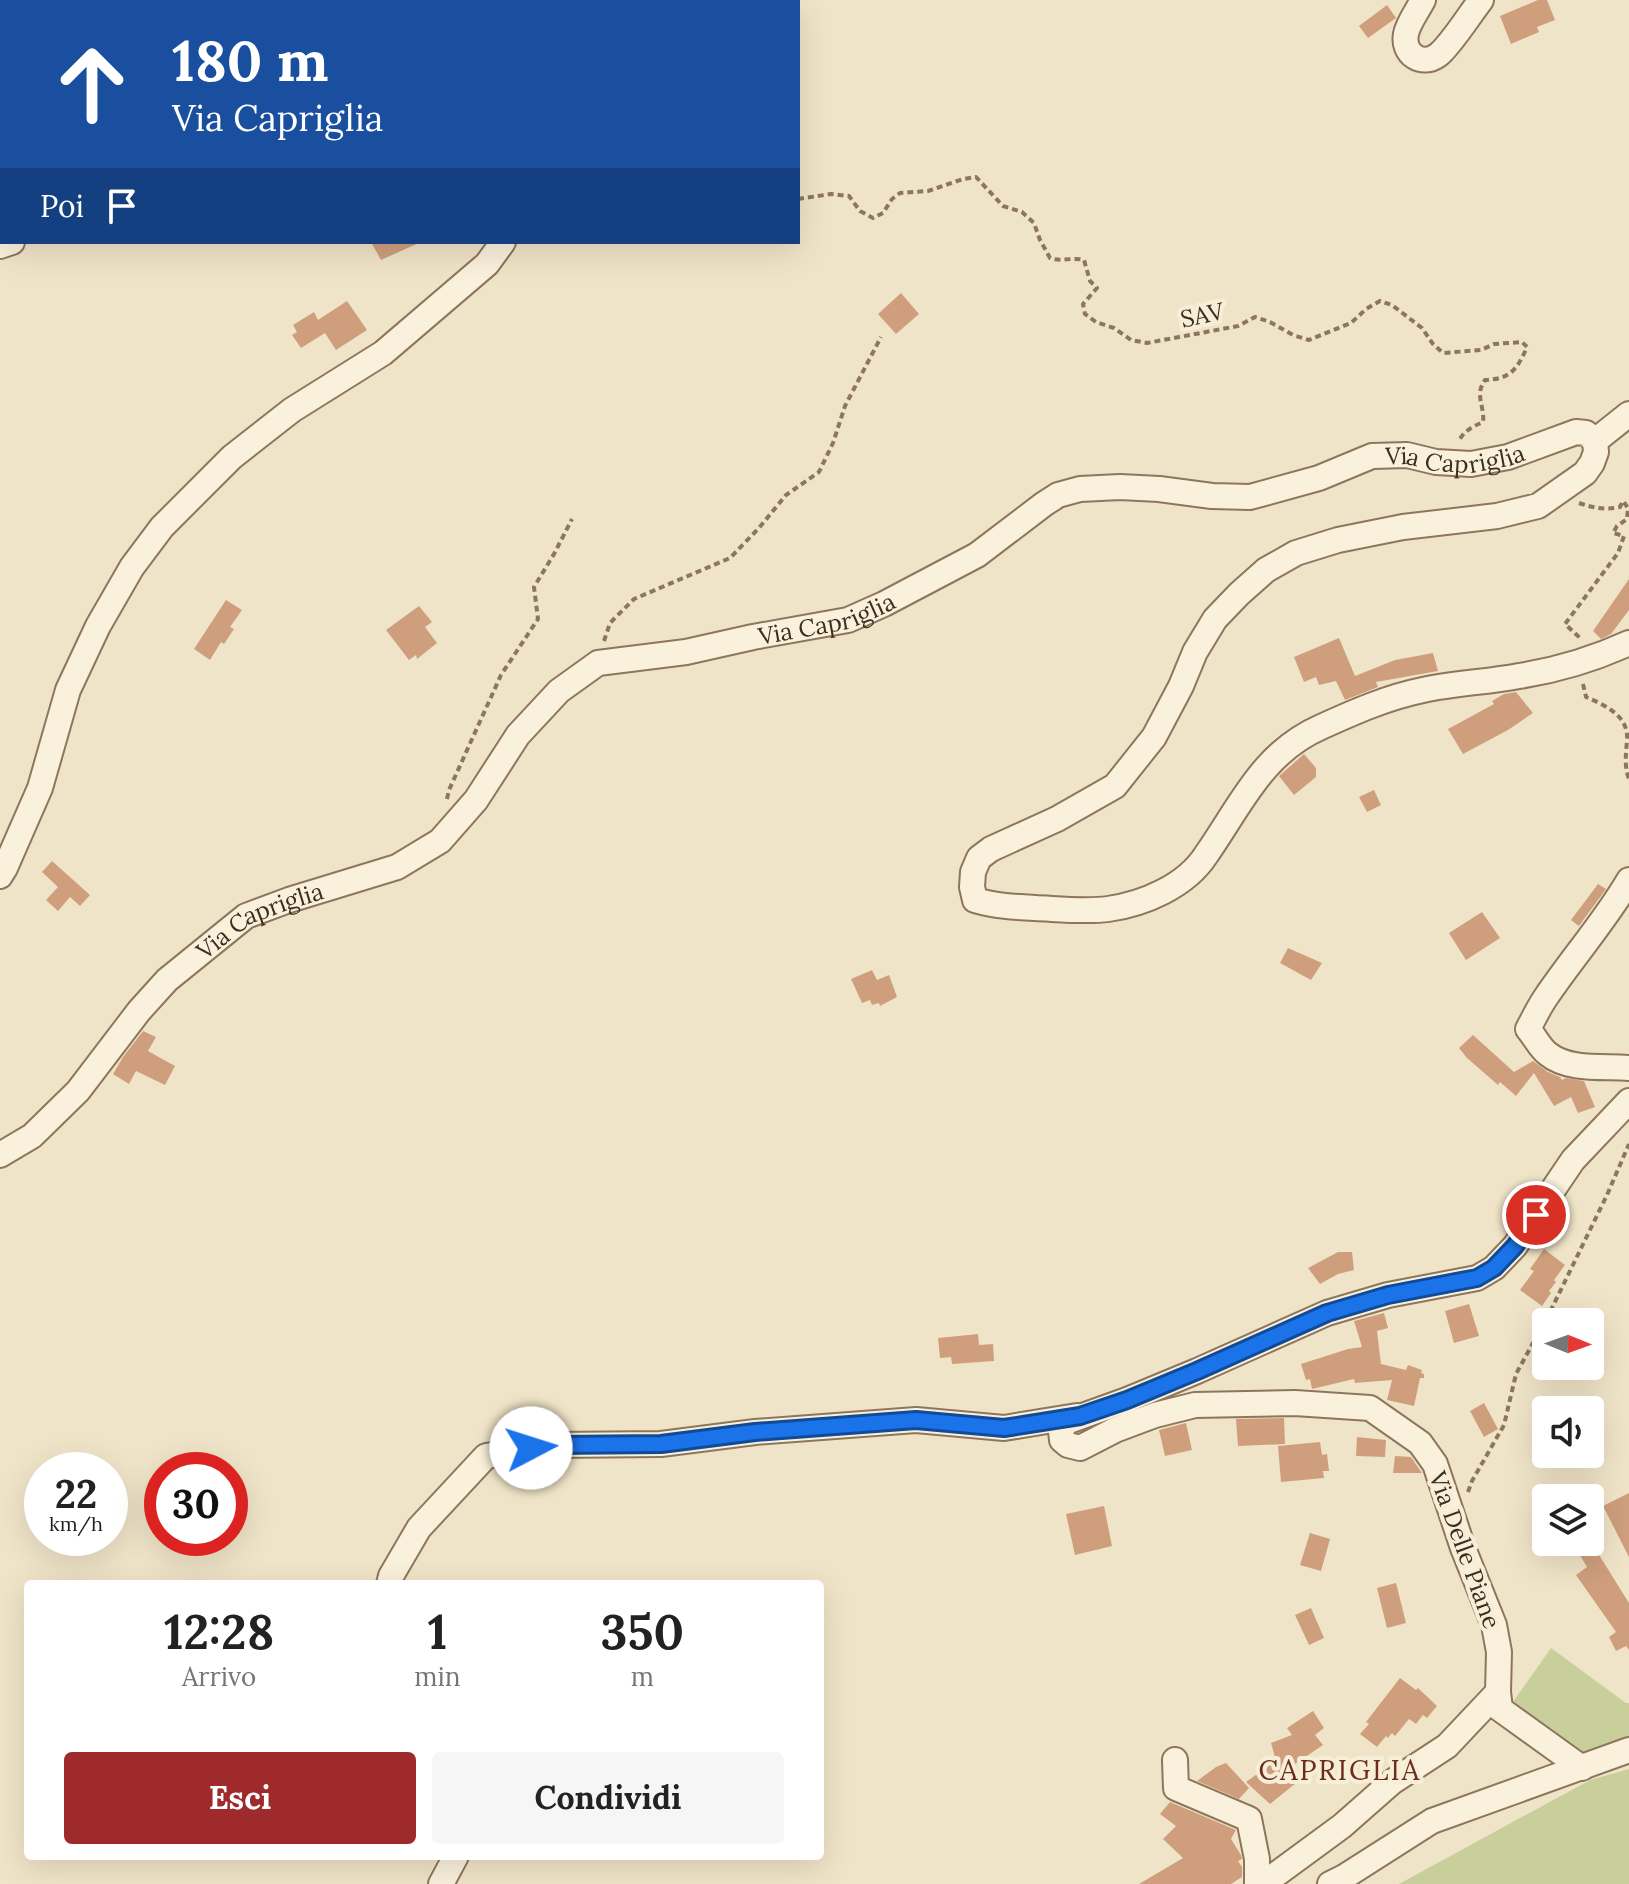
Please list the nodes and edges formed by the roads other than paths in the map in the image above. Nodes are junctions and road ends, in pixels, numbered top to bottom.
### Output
1 (1423, 0) edge
2 (1481, 0) edge
3 (502, 244) edge
4 (1629, 414) edge
5 (1595, 441) junction
6 (1629, 643) edge
7 (0, 876) edge
8 (1629, 880) edge
9 (1629, 1068) edge
10 (1629, 1101) edge
11 (0, 1155) edge
12 (1080, 1416) junction
13 (390, 1580) edge
14 (1498, 1692) junction
15 (1629, 1750) edge
16 (1175, 1760) dead end
17 (1582, 1768) junction
18 (454, 1860) edge
19 (441, 1884) edge
20 (1260, 1884) edge
21 (1330, 1884) edge

1 - 2 street
3 - 7 street
4 - 5 street
5 - 6 street
5 - 11 street, Via Capriglia
8 - 9 street
10 - 12 street
12 - 13 street
12 - 14 street, Via Delle Piane
14 - 17 street
14 - 20 street
15 - 17 street
16 - 20 street
17 - 21 street
18 - 19 street

